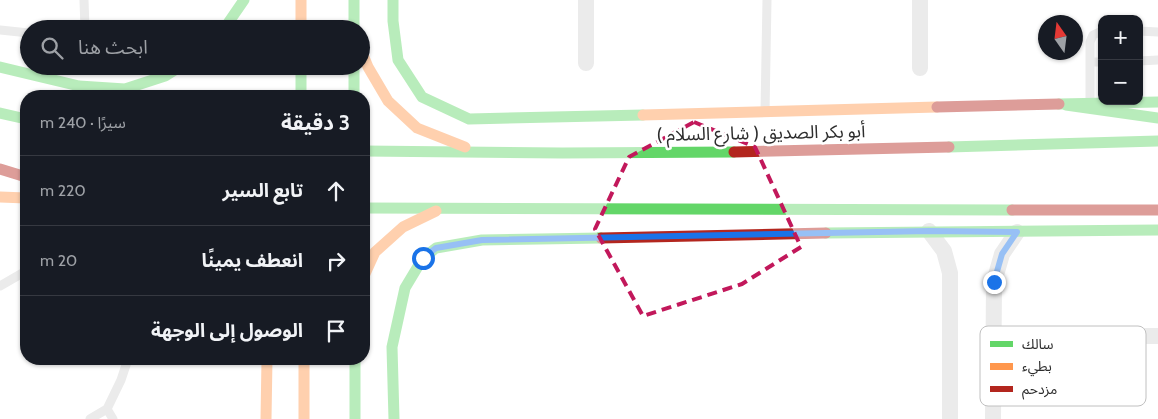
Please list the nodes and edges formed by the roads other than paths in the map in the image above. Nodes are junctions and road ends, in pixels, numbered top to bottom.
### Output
1 (84, 0) edge
2 (244, 0) edge
3 (301, 0) edge
4 (354, 0) edge
5 (393, 0) edge
6 (586, 0) edge
7 (766, 0) edge
8 (920, 0) edge
9 (85, 20) edge
10 (231, 20) edge
11 (301, 20) edge
12 (354, 20) edge
13 (0, 30) edge
14 (1143, 31) edge
15 (20, 32) edge
16 (1158, 32) edge
17 (1098, 33) edge
18 (1158, 60) edge
19 (1143, 61) edge
20 (1090, 62) junction
21 (1098, 62) edge
22 (586, 63) dead end
23 (0, 67) edge
24 (920, 68) dead end
25 (370, 70) edge
26 (20, 72) edge
27 (33, 75) edge
28 (167, 75) edge
29 (301, 75) edge
30 (354, 75) edge
31 (301, 90) edge
32 (354, 90) edge
33 (1158, 102) edge
34 (1090, 104) junction
35 (1066, 105) junction
36 (0, 112) edge
37 (765, 112) junction
38 (20, 117) edge
39 (1158, 118) edge
40 (1158, 141) edge
41 (370, 151) edge
42 (483, 154) junction
43 (0, 169) edge
44 (20, 175) edge
45 (0, 198) edge
46 (20, 198) edge
47 (370, 208) edge
48 (489, 209) junction
49 (1158, 210) edge
50 (1158, 230) edge
51 (929, 231) junction
52 (1017, 232) junction
53 (370, 262) edge
54 (20, 274) edge
55 (0, 286) edge
56 (993, 326) edge
57 (126, 365) edge
58 (267, 365) edge
59 (304, 365) edge
60 (355, 365) edge
61 (993, 406) edge
62 (106, 409) junction
63 (90, 419) edge
64 (113, 419) edge
65 (266, 419) edge
66 (304, 419) edge
67 (355, 419) edge
68 (394, 419) edge
69 (950, 419) edge
70 (993, 419) edge

1 - 9 lane
2 - 10 main road
3 - 11 main road
4 - 12 main road
5 - 37 main road
6 - 22 street
7 - 37 lane
8 - 24 street
13 - 15 lane
14 - 16 lane
17 - 20 lane
18 - 19 lane
20 - 21 lane
20 - 34 lane
23 - 26 main road
25 - 42 main road
27 - 28 main road
29 - 31 main road
30 - 32 main road
33 - 34 main road
34 - 35 main road
35 - 37 main road
35 - 39 main road
36 - 38 main road
40 - 42 main road, ( شارع السلام ) أبو بكر الصديق
41 - 42 main road, ( شارع السلام ) أبو بكر الصديق
43 - 44 main road
45 - 46 main road
47 - 48 main road
48 - 49 main road
48 - 53 main road
50 - 52 main road
51 - 52 main road
51 - 68 main road
51 - 69 street
52 - 56 street
54 - 55 lane
57 - 62 lane
58 - 65 main road
59 - 66 main road
60 - 67 main road
61 - 70 street
62 - 63 lane
62 - 64 lane

